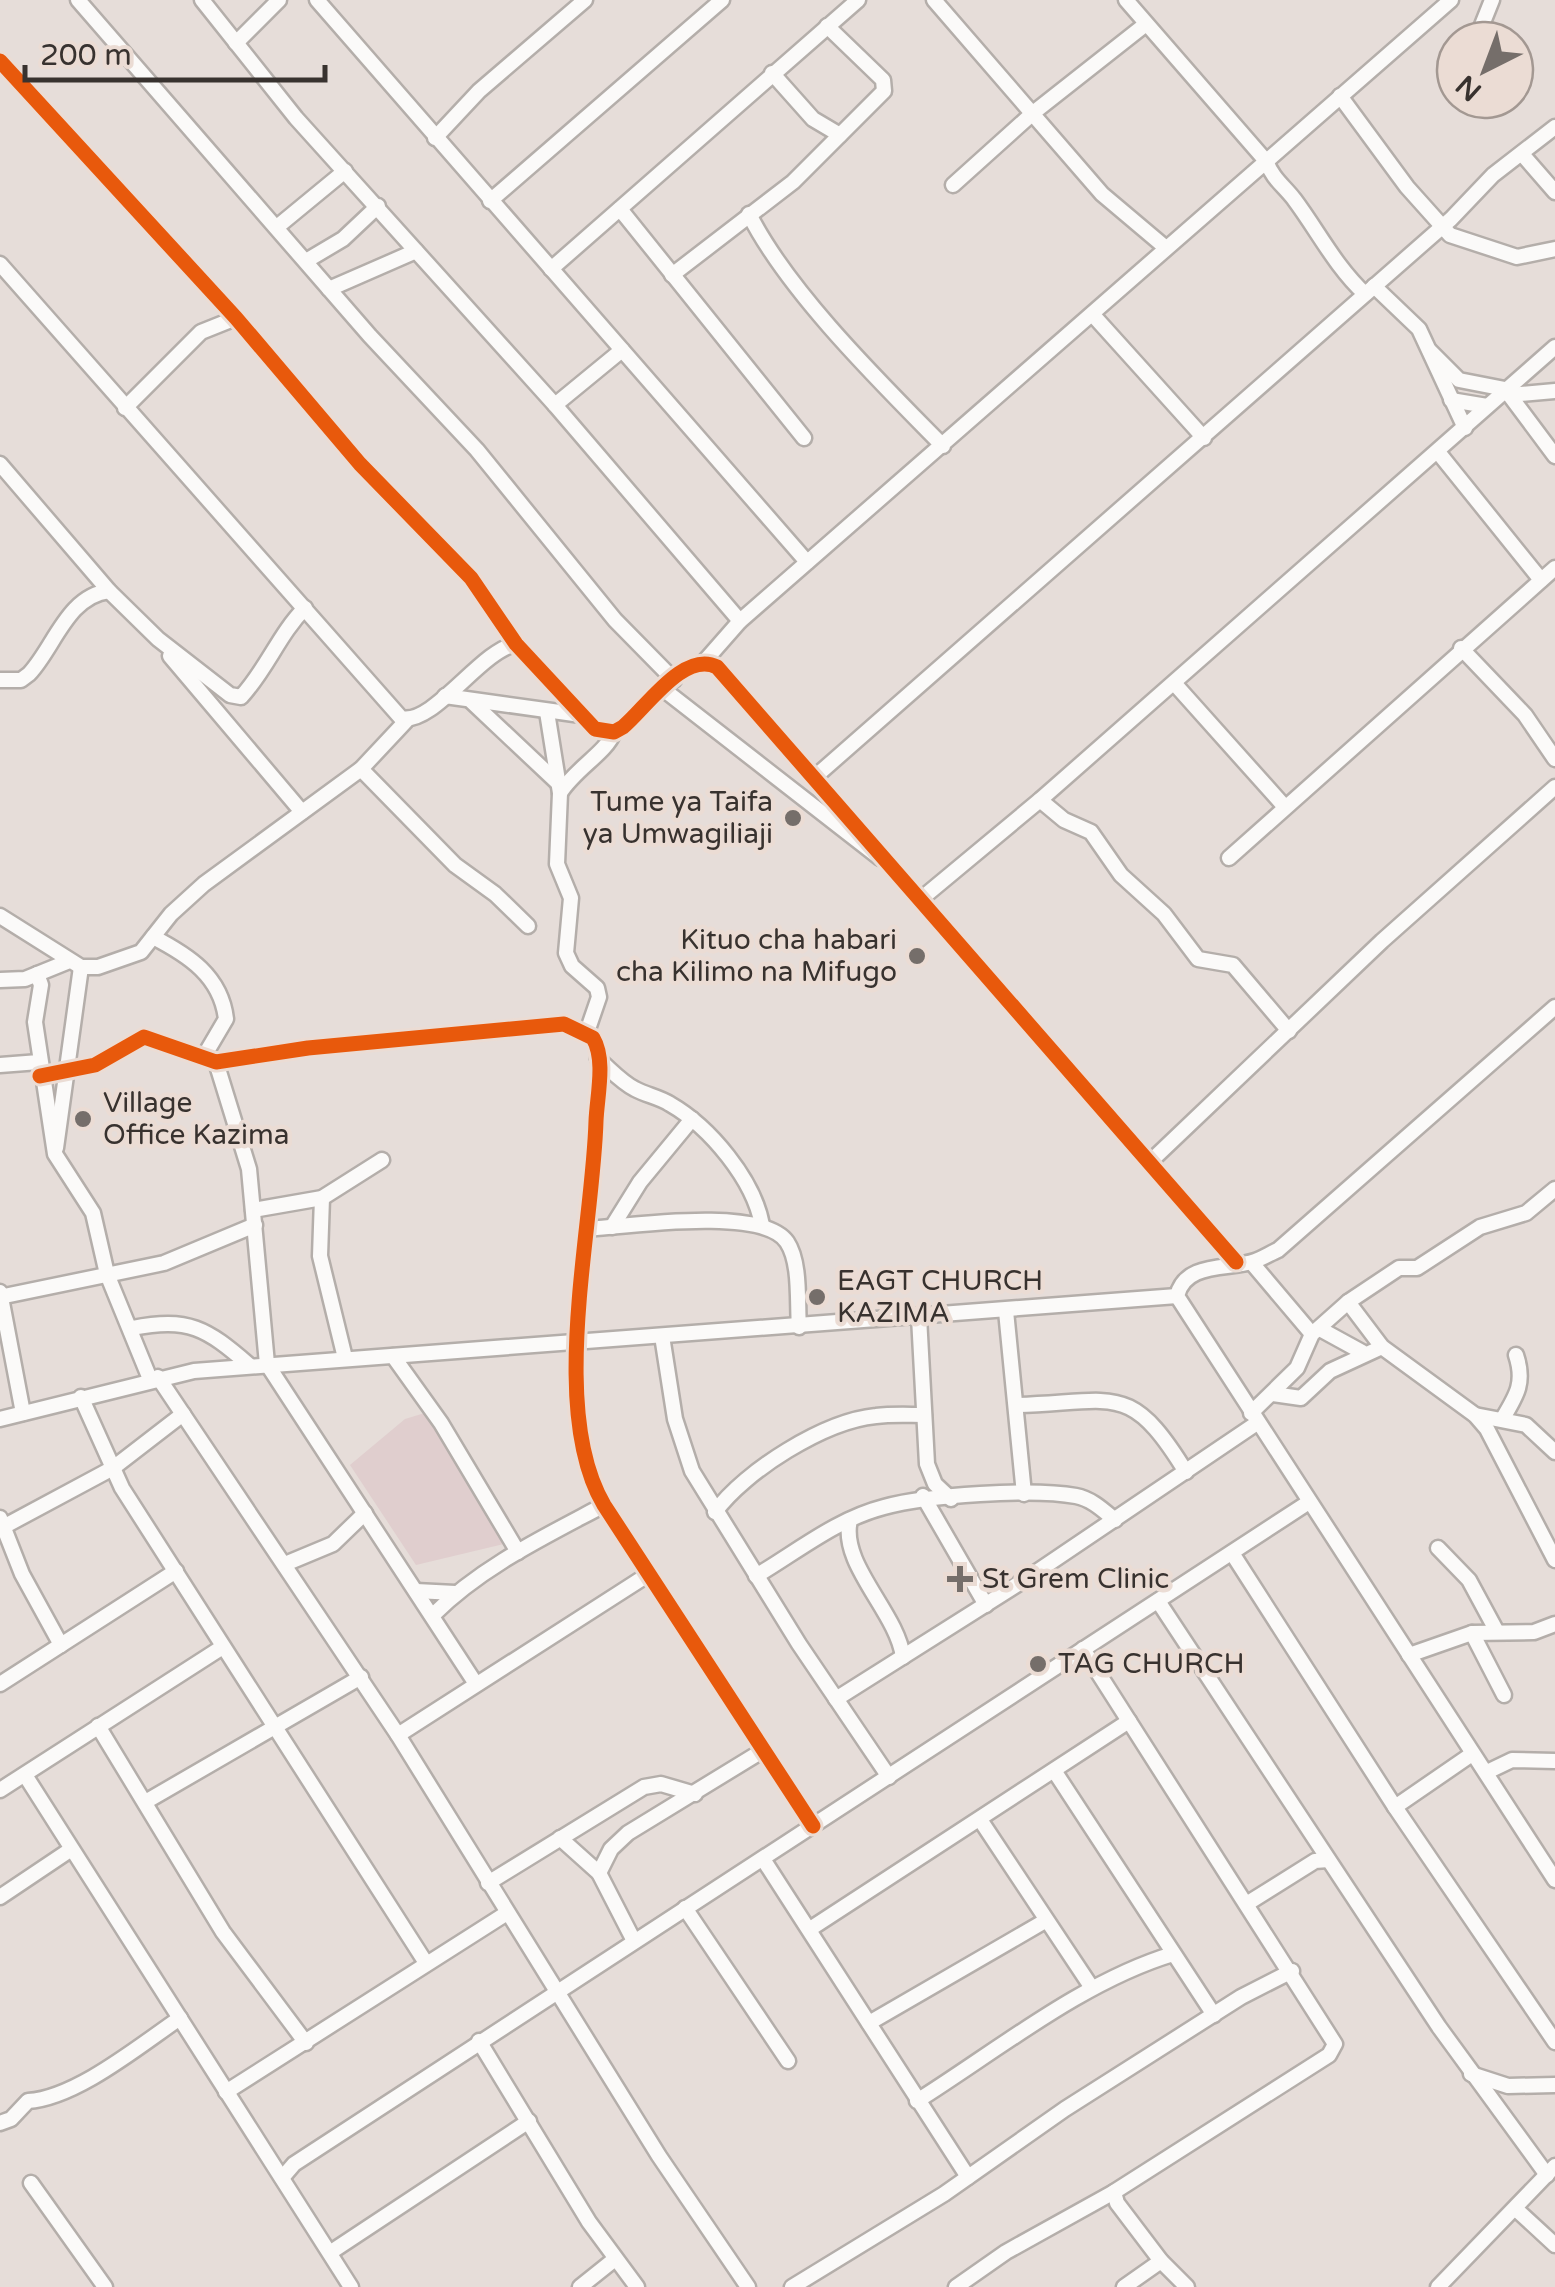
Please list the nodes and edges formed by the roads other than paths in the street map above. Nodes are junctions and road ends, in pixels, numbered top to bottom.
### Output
1 (78, 0) edge
2 (202, 0) edge
3 (279, 0) edge
4 (318, 0) edge
5 (586, 0) edge
6 (722, 0) edge
7 (858, 0) edge
8 (934, 0) edge
9 (1126, 0) edge
10 (1451, 0) edge
11 (1146, 24) junction
12 (827, 26) junction
13 (236, 43) junction
14 (1, 64) edge
15 (772, 72) junction
16 (1340, 96) junction
17 (1033, 112) junction
18 (1555, 127) edge
19 (840, 135) junction
20 (435, 138) junction
21 (1522, 154) junction
22 (1266, 162) junction
23 (345, 172) junction
24 (953, 185) dead end
25 (1555, 192) edge
26 (490, 201) junction
27 (378, 206) junction
28 (620, 209) junction
29 (749, 214) junction
30 (1440, 226) junction
31 (277, 228) junction
32 (1166, 248) junction
33 (1555, 249) edge
34 (416, 251) junction
35 (306, 261) junction
36 (0, 264) edge
37 (552, 269) junction
38 (672, 275) junction
39 (329, 289) junction
40 (1369, 290) junction
41 (1092, 315) junction
42 (236, 318) junction
43 (622, 350) junction
44 (1430, 351) junction
45 (1550, 352) edge
46 (1555, 370) edge
47 (1555, 391) edge
48 (1508, 392) junction
49 (1450, 400) junction
50 (555, 406) junction
51 (1487, 406) junction
52 (125, 408) junction
53 (1464, 428) junction
54 (804, 438) dead end
55 (1204, 438) junction
56 (943, 446) junction
57 (1438, 452) junction
58 (1555, 456) edge
59 (0, 465) edge
60 (808, 562) junction
61 (1555, 568) edge
62 (1541, 580) junction
63 (109, 592) junction
64 (305, 608) junction
65 (740, 621) junction
66 (158, 640) junction
67 (516, 644) junction
68 (1461, 648) junction
69 (704, 662) junction
70 (0, 680) edge
71 (1174, 683) junction
72 (668, 684) junction
73 (444, 696) junction
74 (241, 697) junction
75 (471, 701) junction
76 (547, 712) junction
77 (581, 715) junction
78 (223, 720) junction
79 (406, 721) junction
80 (614, 732) junction
81 (1555, 759) edge
82 (361, 768) junction
83 (816, 776) junction
84 (560, 788) junction
85 (1555, 788) edge
86 (1040, 800) junction
87 (1284, 806) junction
88 (302, 812) junction
89 (1229, 858) dead end
90 (902, 874) junction
91 (921, 899) junction
92 (0, 916) edge
93 (528, 926) dead end
94 (153, 937) junction
95 (74, 964) junction
96 (37, 974) junction
97 (0, 980) edge
98 (1549, 1012) edge
99 (1555, 1030) edge
100 (1289, 1031) junction
101 (586, 1032) junction
102 (598, 1059) junction
103 (210, 1060) junction
104 (0, 1064) edge
105 (40, 1069) junction
106 (66, 1070) junction
107 (692, 1119) junction
108 (54, 1154) junction
109 (382, 1160) dead end
110 (1151, 1161) junction
111 (1555, 1189) edge
112 (322, 1198) junction
113 (254, 1218) junction
114 (762, 1225) junction
115 (612, 1227) junction
116 (588, 1229) junction
117 (1236, 1262) junction
118 (1252, 1263) junction
119 (107, 1274) junction
120 (1, 1295) edge
121 (1176, 1296) junction
122 (1348, 1302) junction
123 (1006, 1311) junction
124 (918, 1317) junction
125 (3, 1321) edge
126 (798, 1327) junction
127 (132, 1328) junction
128 (1316, 1331) junction
129 (662, 1336) junction
130 (579, 1344) junction
131 (1382, 1346) junction
132 (1362, 1352) junction
133 (1516, 1355) dead end
134 (392, 1356) junction
135 (345, 1358) junction
136 (267, 1364) junction
137 (249, 1366) junction
138 (154, 1378) junction
139 (1272, 1394) junction
140 (81, 1396) junction
141 (1018, 1405) junction
142 (23, 1413) junction
143 (184, 1414) junction
144 (924, 1415) junction
145 (1475, 1415) junction
146 (1254, 1418) junction
147 (1503, 1418) junction
148 (0, 1419) edge
149 (1555, 1452) edge
150 (113, 1468) junction
151 (1186, 1472) junction
152 (930, 1476) junction
153 (1023, 1477) junction
154 (732, 1488) junction
155 (595, 1489) junction
156 (704, 1493) junction
157 (1024, 1494) junction
158 (1006, 1496) junction
159 (951, 1499) junction
160 (922, 1500) junction
161 (1309, 1502) junction
162 (604, 1505) junction
163 (365, 1512) junction
164 (715, 1512) junction
165 (577, 1519) junction
166 (850, 1520) junction
167 (1115, 1520) junction
168 (2, 1522) edge
169 (825, 1531) junction
170 (1438, 1548) dead end
171 (518, 1552) junction
172 (1232, 1553) junction
173 (853, 1554) junction
174 (1555, 1560) edge
175 (285, 1564) junction
176 (176, 1571) junction
177 (649, 1574) junction
178 (756, 1576) junction
179 (416, 1591) junction
180 (454, 1594) junction
181 (1158, 1601) junction
182 (986, 1605) junction
183 (432, 1615) junction
184 (1555, 1624) edge
185 (897, 1629) junction
186 (1496, 1630) junction
187 (1472, 1632) junction
188 (928, 1642) junction
189 (61, 1645) junction
190 (221, 1648) junction
191 (1083, 1650) junction
192 (1409, 1655) junction
193 (903, 1657) junction
194 (360, 1677) junction
195 (0, 1684) edge
196 (476, 1684) junction
197 (1504, 1695) dead end
198 (836, 1698) junction
199 (1129, 1721) junction
200 (98, 1726) junction
201 (273, 1728) junction
202 (398, 1735) junction
203 (762, 1751) junction
204 (1472, 1754) junction
205 (1555, 1761) edge
206 (1055, 1772) junction
207 (1487, 1772) junction
208 (25, 1775) junction
209 (889, 1777) junction
210 (0, 1790) edge
211 (695, 1794) junction
212 (147, 1801) junction
213 (1395, 1807) junction
214 (981, 1820) junction
215 (813, 1826) junction
216 (560, 1838) junction
217 (70, 1850) junction
218 (763, 1858) junction
219 (1328, 1860) junction
220 (1550, 1860) edge
221 (599, 1873) junction
222 (1555, 1880) edge
223 (488, 1883) junction
224 (0, 1897) edge
225 (1248, 1904) junction
226 (685, 1908) junction
227 (506, 1913) junction
228 (1046, 1920) junction
229 (810, 1929) junction
230 (634, 1941) junction
231 (1173, 1954) junction
232 (426, 1963) junction
233 (1292, 1971) junction
234 (1092, 1988) junction
235 (554, 1990) junction
236 (1214, 2015) junction
237 (180, 2018) junction
238 (869, 2023) junction
239 (479, 2041) junction
240 (1555, 2042) edge
241 (306, 2043) junction
242 (788, 2062) dead end
243 (1471, 2074) junction
244 (1555, 2085) edge
245 (226, 2092) junction
246 (917, 2100) junction
247 (528, 2121) junction
248 (0, 2123) edge
249 (272, 2163) junction
250 (294, 2164) junction
251 (1551, 2170) edge
252 (968, 2176) junction
253 (282, 2178) junction
254 (30, 2183) dead end
255 (1114, 2192) junction
256 (1516, 2210) junction
257 (1555, 2245) edge
258 (331, 2252) junction
259 (615, 2260) junction
260 (1161, 2261) junction
261 (1444, 2285) edge
262 (106, 2287) edge
263 (352, 2287) edge
264 (580, 2287) edge
265 (638, 2287) edge
266 (748, 2287) edge
267 (792, 2287) edge
268 (956, 2287) edge
269 (1124, 2287) edge
270 (1187, 2287) edge

1 - 31 street
2 - 13 street
3 - 13 street
4 - 20 street
5 - 20 street
6 - 26 street
7 - 12 street
8 - 17 street
9 - 11 street
10 - 16 street
11 - 17 street
11 - 22 street
12 - 15 street
12 - 19 street
13 - 23 street
14 - 42 street
15 - 19 street
15 - 28 street
16 - 22 street
16 - 30 street
17 - 24 street
17 - 32 street
18 - 21 street
19 - 29 street
20 - 26 street
21 - 25 street
21 - 30 street
22 - 32 street
22 - 40 street
23 - 27 street
23 - 31 street
26 - 37 street
27 - 34 street
27 - 35 street
28 - 37 street
28 - 38 street
29 - 38 street
29 - 56 street
30 - 33 street
30 - 40 street
31 - 35 street
32 - 41 street
34 - 39 street
34 - 50 street
35 - 39 street
36 - 52 street
37 - 43 street
38 - 54 street
39 - 72 street
40 - 44 street
40 - 55 street
41 - 55 street
41 - 56 street
42 - 52 street
42 - 67 street
43 - 50 street
43 - 60 street
44 - 48 street
44 - 49 street
45 - 46 street
45 - 48 street
47 - 48 street
48 - 51 street
48 - 58 street
49 - 51 street
49 - 53 street
50 - 65 street
51 - 53 street
52 - 64 street
53 - 57 street
55 - 83 street
56 - 60 street
57 - 62 street
57 - 71 street
59 - 63 street
60 - 65 street
61 - 62 street
62 - 68 street
63 - 66 street
63 - 70 street
64 - 74 street
64 - 79 street
65 - 69 street
66 - 74 street
66 - 78 street
67 - 73 street
67 - 77 street
68 - 81 street
68 - 87 street
69 - 72 street
69 - 83 street
71 - 86 street
71 - 87 street
72 - 80 street
72 - 90 street
73 - 75 street
73 - 79 street
74 - 78 street
75 - 76 street
75 - 84 street
76 - 77 street
76 - 84 street
77 - 80 street
78 - 88 street
79 - 82 street
80 - 84 street
82 - 88 street
82 - 93 street
83 - 90 street
84 - 101 street
85 - 100 street
86 - 91 street
86 - 100 street
87 - 89 street
88 - 94 street
90 - 91 street
91 - 110 street
92 - 95 street
94 - 95 street
94 - 103 street
95 - 96 street
95 - 106 street
96 - 97 street
96 - 105 street
98 - 99 street
98 - 118 street
100 - 110 street
101 - 102 street
101 - 103 street
102 - 107 street
102 - 116 street
103 - 106 street
103 - 113 street
104 - 105 street
105 - 106 street
105 - 108 street
106 - 108 street
107 - 114 street
107 - 115 street
108 - 119 street
109 - 112 street
110 - 117 street
111 - 122 street
112 - 113 street
112 - 135 street
113 - 119 street
113 - 136 street
114 - 115 street
114 - 126 street
115 - 116 street
116 - 130 street
117 - 118 street
117 - 121 street
118 - 128 street
119 - 120 street
119 - 127 street
120 - 125 street
121 - 123 street
121 - 146 street
122 - 128 street
122 - 131 street
123 - 124 street
123 - 141 street
124 - 126 street
124 - 144 street
125 - 142 street
126 - 129 street
127 - 137 street
127 - 138 street
128 - 132 street
128 - 139 street
129 - 130 street
129 - 156 street
130 - 134 street
130 - 155 street
131 - 132 street
131 - 145 street
132 - 139 street
133 - 147 street
134 - 135 street
134 - 171 street
135 - 136 street
136 - 137 street
136 - 163 street
137 - 138 street
138 - 140 street
138 - 143 street
139 - 146 street
140 - 142 street
140 - 150 street
141 - 151 street
141 - 153 street
142 - 148 street
143 - 150 street
143 - 175 street
144 - 152 street
144 - 154 street
145 - 147 street
145 - 174 street
146 - 151 street
146 - 161 street
147 - 149 street
150 - 168 street
150 - 176 street
151 - 167 street
152 - 159 street
152 - 160 street
153 - 157 street
153 - 158 street
154 - 156 street
154 - 164 street
155 - 162 street
155 - 165 street
156 - 164 street
157 - 158 street
157 - 167 street
158 - 159 street
159 - 160 street
160 - 166 street
160 - 182 street
161 - 172 street
161 - 192 street
162 - 165 street
162 - 177 street
163 - 175 street
163 - 179 street
164 - 178 street
165 - 171 street
166 - 169 street
166 - 173 street
167 - 182 street
168 - 189 street
169 - 173 street
169 - 178 street
170 - 186 street
171 - 180 street
172 - 181 street
172 - 213 street
173 - 185 street
175 - 194 street
176 - 189 street
176 - 190 street
177 - 196 street
177 - 203 street
178 - 198 street
179 - 180 street
179 - 183 street
180 - 183 street
181 - 191 street
181 - 219 street
182 - 188 street
183 - 196 street
184 - 186 street
185 - 188 street
185 - 193 street
186 - 187 street
187 - 192 street
187 - 197 street
188 - 193 street
189 - 195 street
190 - 200 street
190 - 201 street
191 - 199 street
191 - 209 street
192 - 204 street
193 - 198 street
194 - 201 street
194 - 202 street
196 - 202 street
198 - 209 street
199 - 206 street
199 - 225 street
200 - 208 street
200 - 212 street
201 - 212 street
201 - 232 street
202 - 223 street
203 - 211 street
203 - 215 street
204 - 207 street
204 - 213 street
205 - 207 street
206 - 214 street
206 - 231 street
207 - 220 street
208 - 210 street
208 - 217 street
209 - 215 street
211 - 216 street
211 - 221 street
212 - 241 street
213 - 240 street
214 - 228 street
214 - 229 street
215 - 218 street
216 - 221 street
216 - 223 street
217 - 224 street
217 - 237 street
218 - 226 street
218 - 229 street
219 - 225 street
219 - 243 street
220 - 222 street
221 - 230 street
223 - 227 street
225 - 233 street
226 - 230 street
226 - 242 street
227 - 232 street
227 - 235 street
228 - 234 street
228 - 238 street
229 - 238 street
230 - 235 street
231 - 234 street
231 - 236 street
232 - 241 street
233 - 236 street
233 - 255 street
234 - 246 street
235 - 239 street
235 - 266 street
236 - 252 street
237 - 245 street
237 - 248 street
238 - 246 street
239 - 247 street
239 - 250 street
241 - 245 street
243 - 244 street
243 - 251 street
245 - 249 street
246 - 252 street
247 - 258 street
247 - 259 street
249 - 250 street
249 - 253 street
250 - 253 street
251 - 256 street
252 - 267 street
253 - 258 street
254 - 262 street
255 - 260 street
255 - 268 street
256 - 257 street
256 - 261 street
258 - 263 street
259 - 264 street
259 - 265 street
260 - 269 street
260 - 270 street

